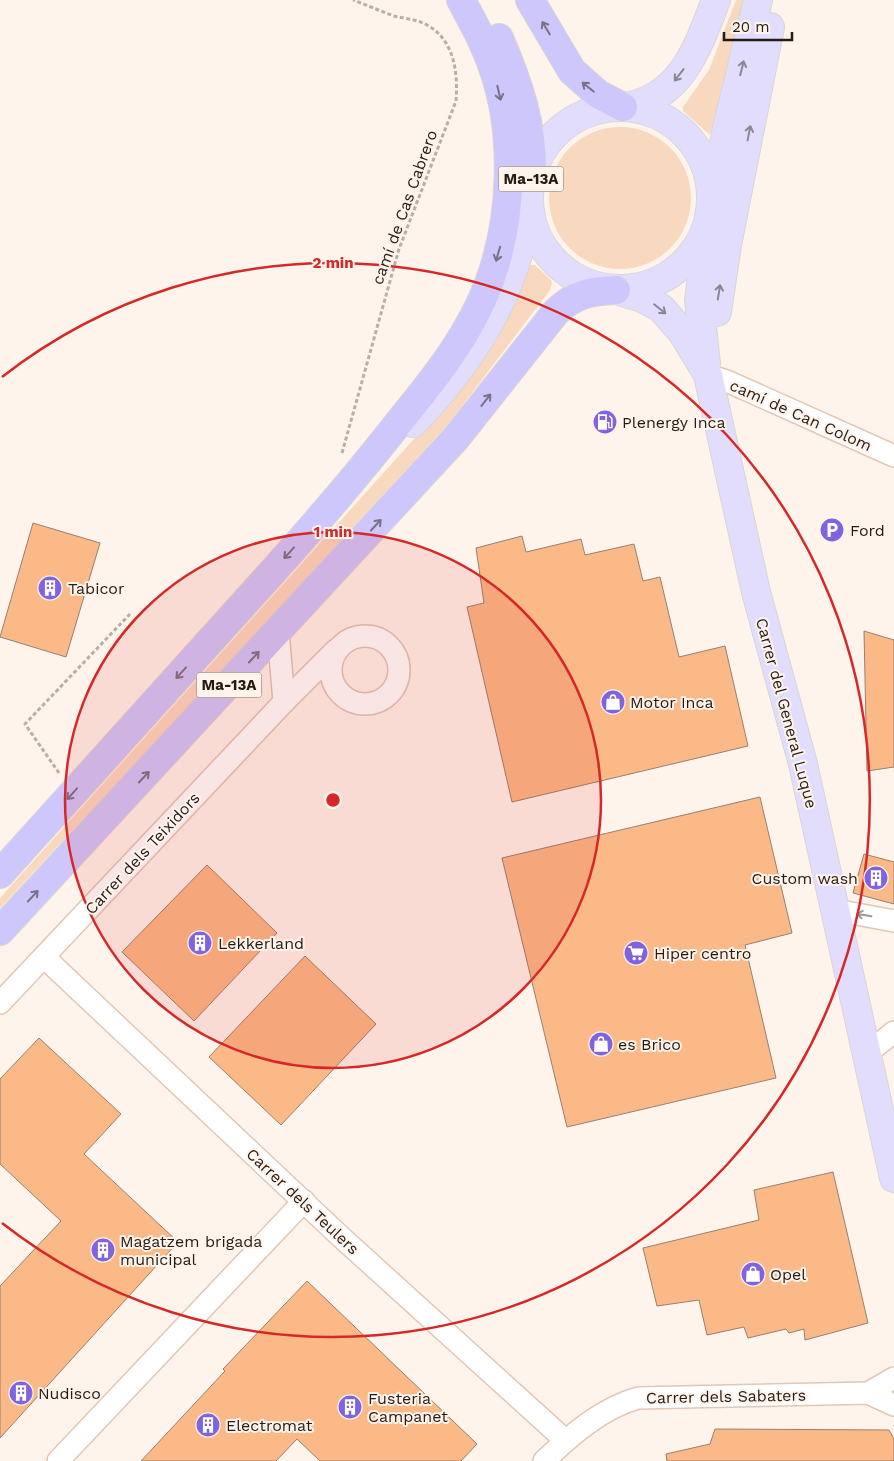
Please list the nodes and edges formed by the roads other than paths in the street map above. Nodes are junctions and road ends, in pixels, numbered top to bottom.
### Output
1 (461, 0) edge
2 (478, 0) edge
3 (530, 0) edge
4 (716, 0) edge
5 (758, 0) edge
6 (775, 0) edge
7 (623, 107) junction
8 (532, 174) junction
9 (529, 200) junction
10 (709, 218) junction
11 (616, 290) junction
12 (708, 375) junction
13 (894, 456) edge
14 (345, 490) junction
15 (278, 631) junction
16 (336, 650) junction
17 (346, 699) junction
18 (284, 702) junction
19 (0, 874) edge
20 (835, 910) junction
21 (894, 920) edge
22 (0, 931) edge
23 (44, 958) junction
24 (0, 1003) edge
25 (894, 1032) edge
26 (866, 1054) junction
27 (891, 1146) edge
28 (894, 1178) edge
29 (304, 1201) junction
30 (894, 1378) edge
31 (868, 1393) junction
32 (894, 1405) edge
33 (565, 1440) junction
34 (58, 1461) edge
35 (544, 1461) edge

1 -> 14 highway
2 - 8 highway
7 -> 3 highway
4 -> 7 main road, Ma-13A
10 -> 5 main road, Ma-13A
12 -> 6 main road
7 - 8 main road, Ma-13A
7 - 10 main road, Ma-13A
8 - 9 main road, Ma-13A
9 - 11 main road, Ma-13A
9 - 14 main road, Ma-13A
10 - 11 main road, Ma-13A
10 - 12 main road
11 -> 12 main road, Carrer del General Luque
15 -> 11 highway, Ma-13A
12 - 13 street, camí de Can Colom
12 - 20 main road, Carrer del General Luque
14 -> 19 highway, Ma-13A
15 - 18 street
22 -> 15 highway, Ma-13A
16 - 17 street
16 - 17 street
16 - 18 street, Carrer dels Teixidors
17 - 18 street
18 - 23 street, Carrer dels Teixidors
21 -> 20 street
20 - 26 main road, Carrer del General Luque
23 - 24 street, Carrer dels Teixidors
23 - 29 street, Carrer dels Teulers
25 - 26 street
26 - 27 main road, Carrer del General Luque
27 - 28 main road, Carrer del General Luque
29 - 33 street, Carrer dels Teulers
29 - 34 street
30 - 31 street, Carrer dels Sabaters
31 - 32 street, Carrer dels Sabaters
31 - 33 street, Carrer dels Sabaters
33 - 35 street, Carrer dels Sabaters

